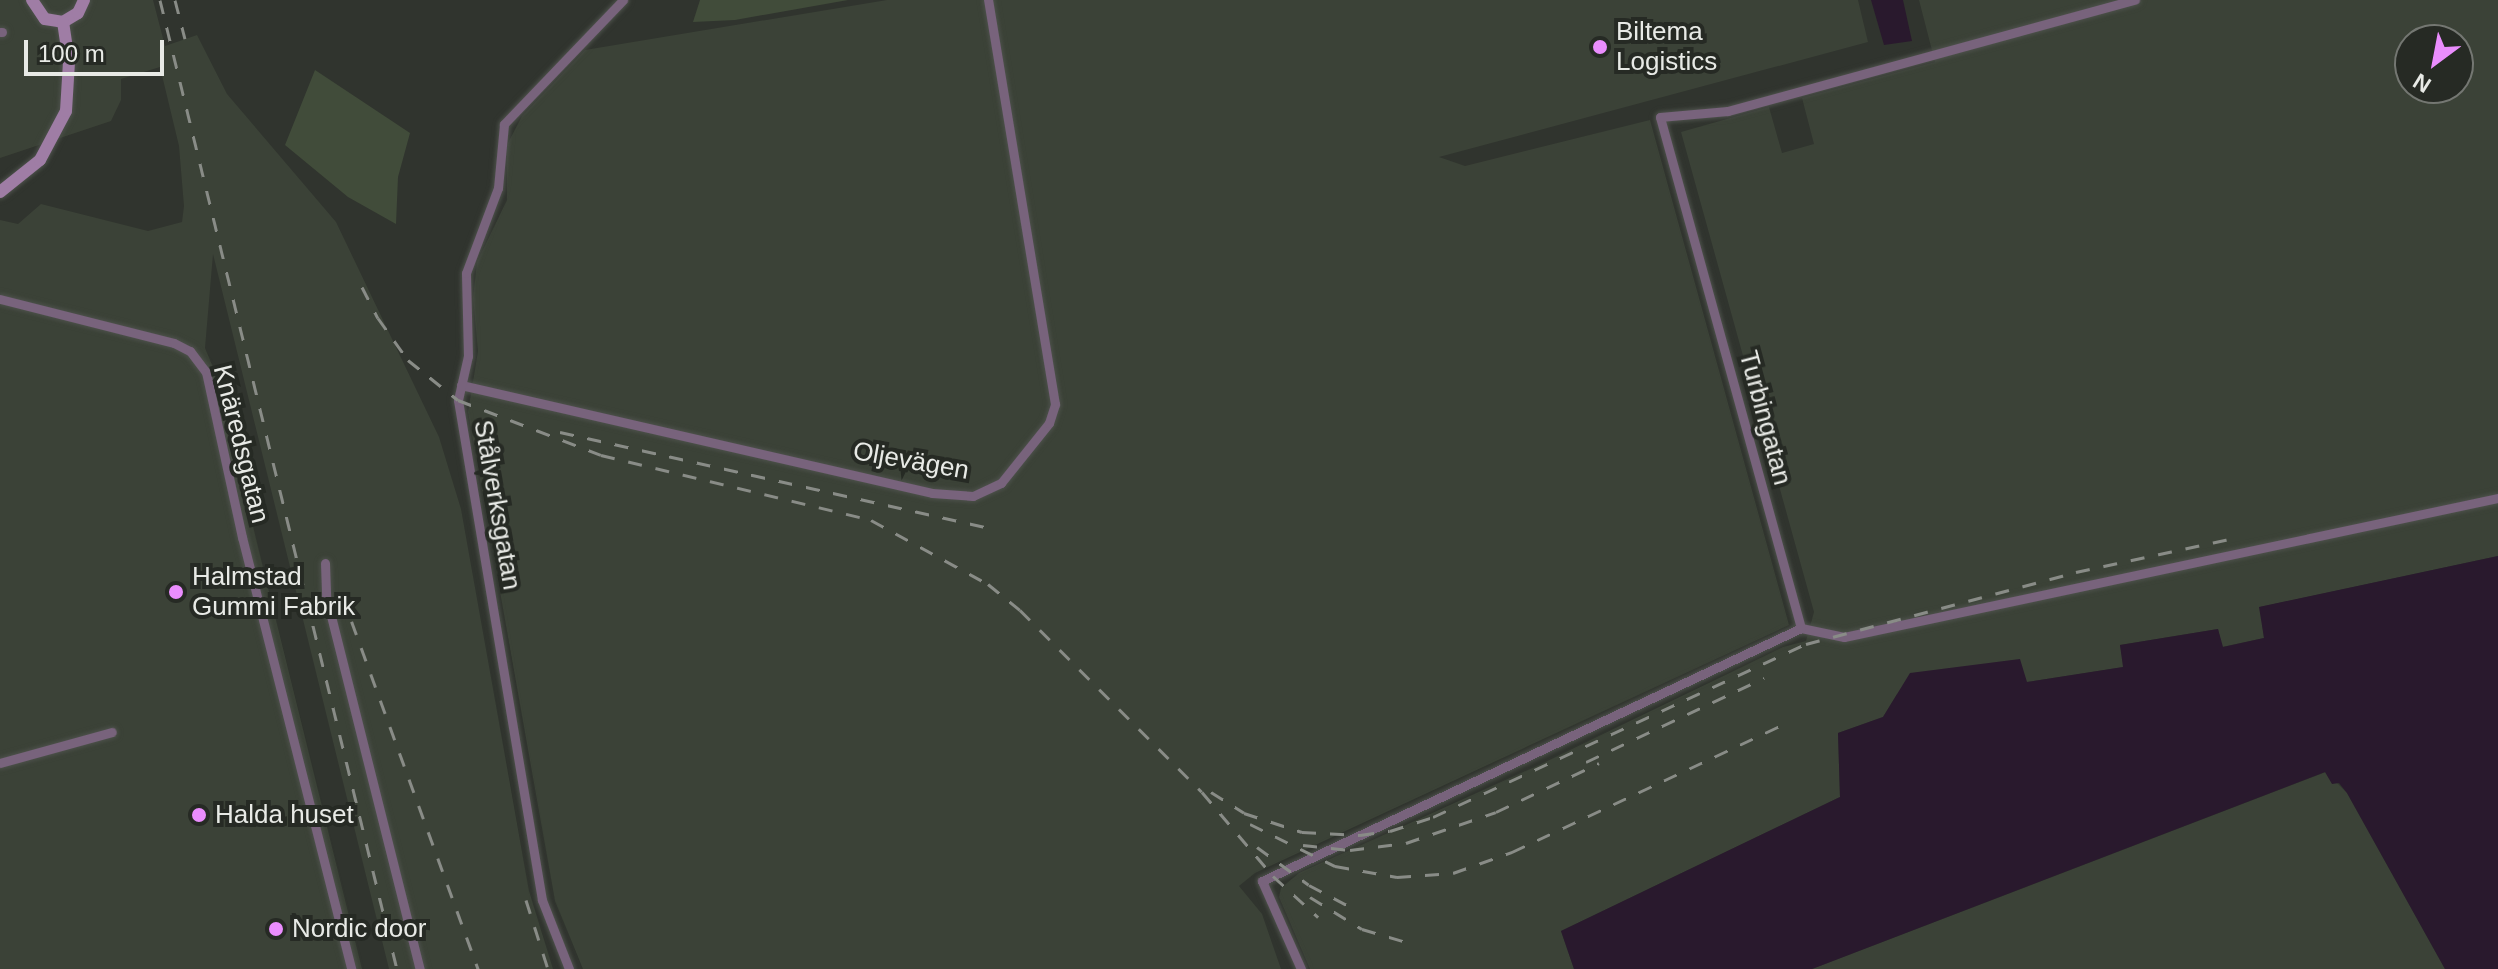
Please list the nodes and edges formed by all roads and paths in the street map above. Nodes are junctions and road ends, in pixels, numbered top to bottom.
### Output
1 (32, 0) edge
2 (84, 0) edge
3 (623, 0) edge
4 (2128, 1) edge
5 (988, 2) edge
6 (63, 22) junction
7 (0, 192) edge
8 (0, 299) edge
9 (461, 385) junction
10 (2498, 498) edge
11 (325, 563) dead end
12 (1801, 628) junction
13 (112, 732) dead end
14 (0, 763) edge
15 (351, 969) edge
16 (420, 969) edge
17 (569, 969) edge
18 (1301, 969) edge

1 - 6 main road
2 - 6 main road
3 - 9 street, Stålverksgatan
4 - 12 street, Turbingatan
5 - 9 street, Oljevägen
6 - 7 main road
8 - 15 street, Knäredsgatan
9 - 17 street, Stålverksgatan
10 - 12 street
11 - 16 street
12 - 18 street
13 - 14 street

